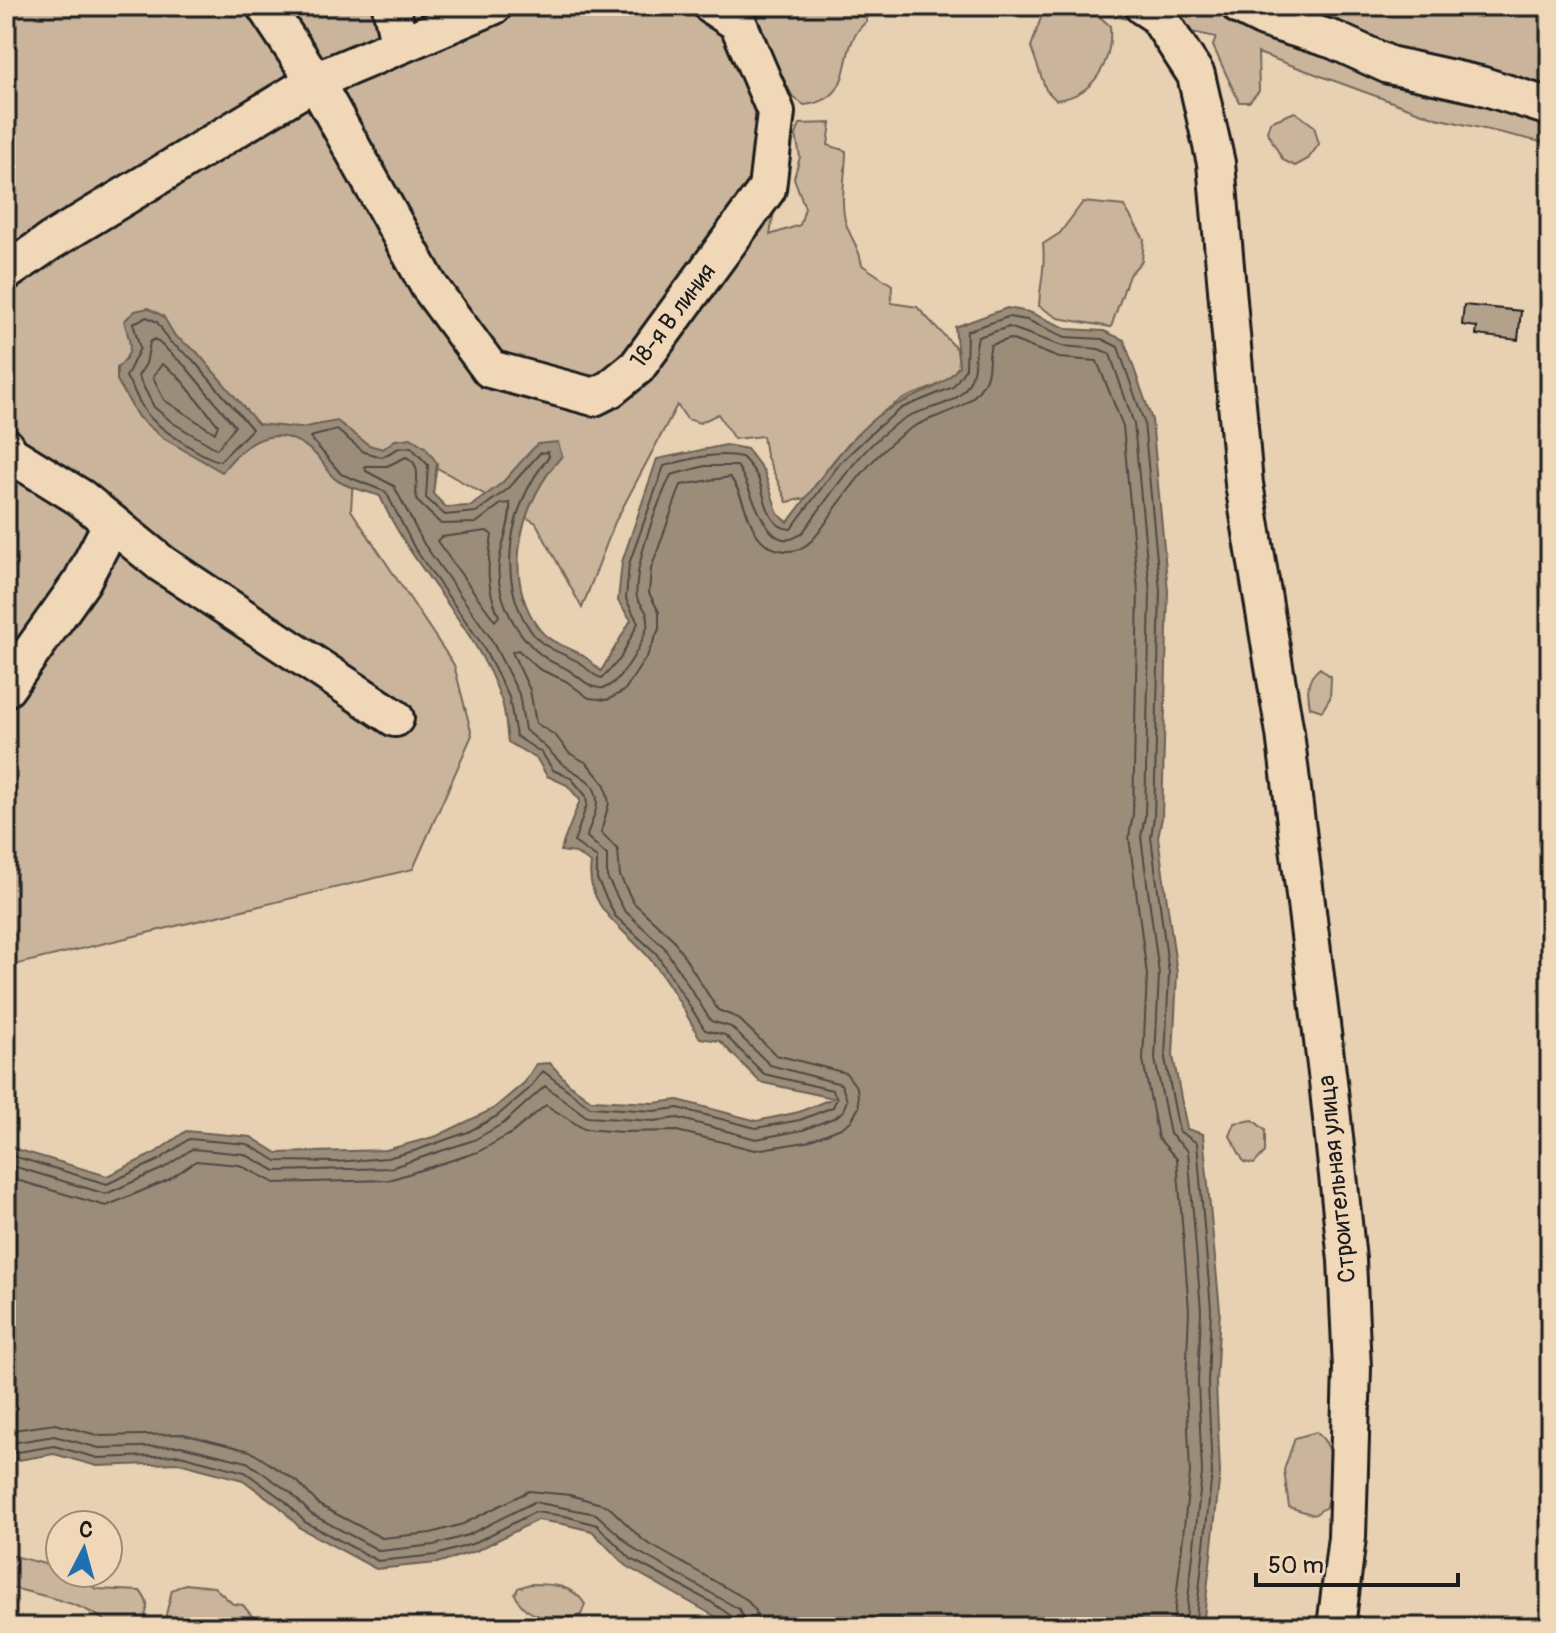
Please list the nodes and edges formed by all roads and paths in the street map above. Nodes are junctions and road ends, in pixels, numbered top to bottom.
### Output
1 (265, 6) edge
2 (391, 6) edge
3 (493, 6) edge
4 (712, 6) edge
5 (1143, 6) edge
6 (1240, 6) edge
7 (399, 43) junction
8 (315, 81) junction
9 (1550, 107) edge
10 (6, 272) edge
11 (6, 447) edge
12 (112, 523) junction
13 (6, 688) edge
14 (395, 718) dead end
15 (1336, 1627) edge

1 - 8 street, 18-я В линия
2 - 7 street
3 - 7 street
4 - 8 street, 18-я В линия
5 - 15 street, Строительная улица
6 - 9 street
7 - 8 street
8 - 10 street
11 - 12 street
12 - 13 street
12 - 14 street

